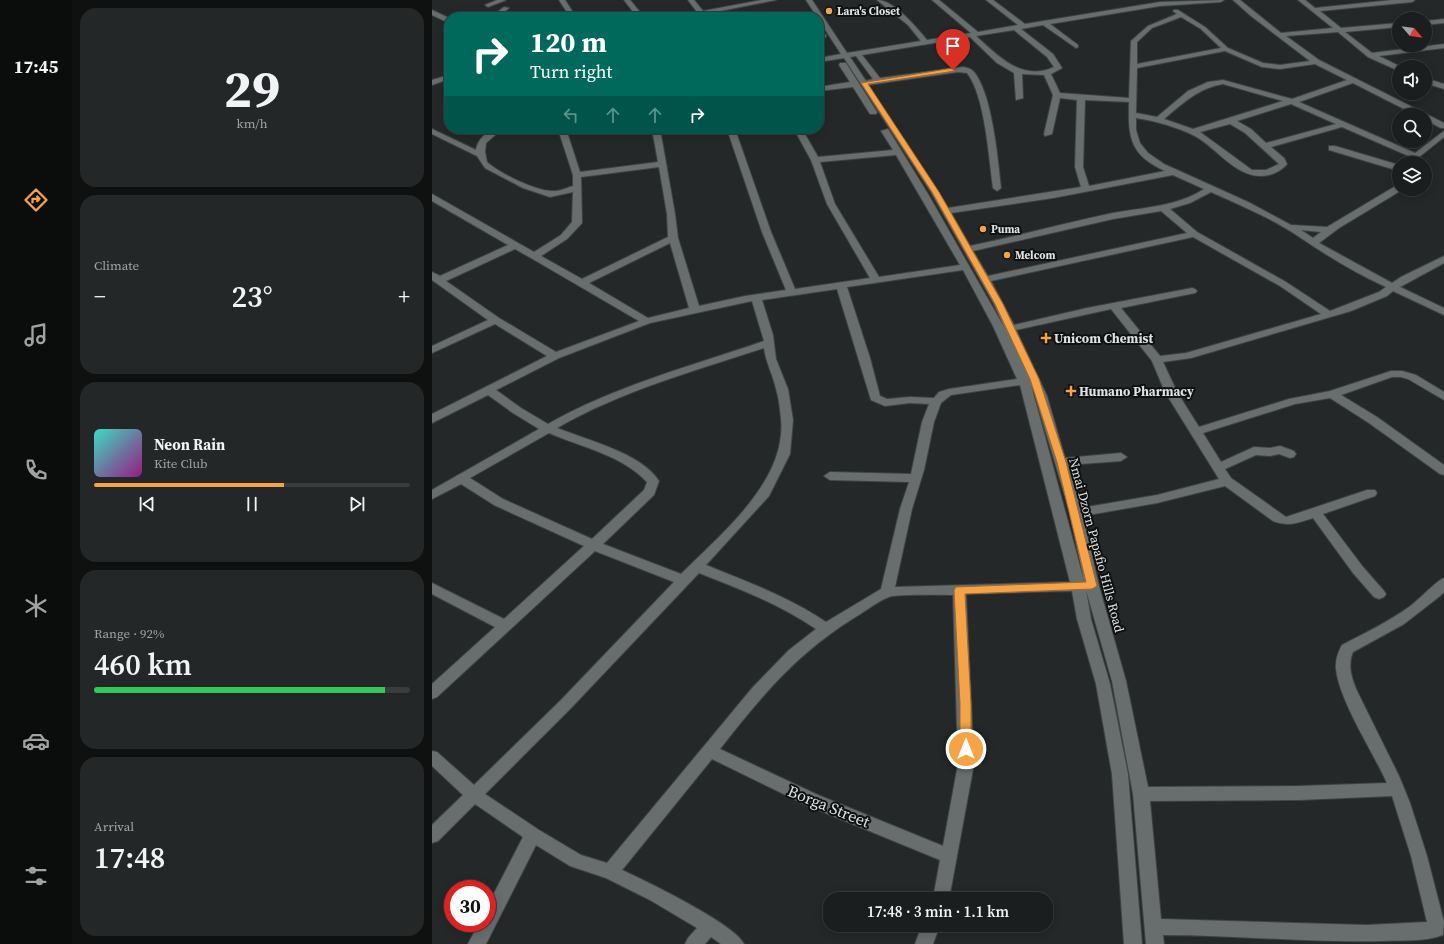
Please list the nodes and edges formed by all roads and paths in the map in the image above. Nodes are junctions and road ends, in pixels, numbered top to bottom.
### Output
1 (503, 0) edge
2 (562, 0) edge
3 (627, 0) edge
4 (691, 0) edge
5 (772, 0) edge
6 (805, 0) edge
7 (880, 0) edge
8 (935, 0) edge
9 (989, 0) edge
10 (1221, 0) edge
11 (1236, 0) edge
12 (1301, 0) edge
13 (1412, 0) edge
14 (1157, 2) edge
15 (488, 5) dead end
16 (506, 8) dead end
17 (1315, 10) junction
18 (432, 12) edge
19 (501, 12) edge
20 (570, 12) edge
21 (637, 12) edge
22 (701, 12) joint
23 (811, 12) edge
24 (814, 12) edge
25 (1182, 14) junction
26 (444, 18) edge
27 (1444, 21) edge
28 (1432, 22) edge
29 (1046, 24) junction
30 (824, 25) edge
31 (1392, 26) edge
32 (1025, 27) junction
33 (1016, 28) junction
34 (1338, 30) junction
35 (974, 35) junction
36 (1279, 35) junction
37 (824, 36) edge
38 (925, 42) junction
39 (1076, 46) dead end
40 (1444, 46) edge
41 (1226, 49) junction
42 (1370, 54) junction
43 (848, 56) junction
44 (824, 59) edge
45 (1316, 62) junction
46 (1392, 65) edge
47 (1132, 67) junction
48 (1018, 72) junction
49 (1047, 73) junction
50 (444, 79) edge
51 (440, 80) junction
52 (878, 80) junction
53 (1352, 81) junction
54 (432, 83) edge
55 (444, 83) edge
56 (1432, 83) edge
57 (860, 84) junction
58 (1444, 87) edge
59 (824, 88) edge
60 (1057, 95) junction
61 (1019, 98) dead end
62 (1081, 98) junction
63 (1133, 100) junction
64 (1293, 102) junction
65 (1408, 108) edge
66 (1133, 115) junction
67 (1159, 119) junction
68 (1432, 120) edge
69 (1231, 121) junction
70 (1343, 124) junction
71 (1444, 126) edge
72 (432, 131) edge
73 (1190, 132) junction
74 (1444, 133) edge
75 (492, 134) edge
76 (564, 134) edge
77 (657, 134) edge
78 (732, 134) edge
79 (801, 134) edge
80 (1048, 134) dead end
81 (1264, 146) junction
82 (1332, 148) dead end
83 (898, 152) junction
84 (480, 154) junction
85 (1406, 156) edge
86 (1418, 156) edge
87 (815, 160) junction
88 (663, 164) junction
89 (1392, 166) edge
90 (1174, 172) junction
91 (577, 174) junction
92 (577, 187) junction
93 (997, 188) dead end
94 (1086, 189) junction
95 (1209, 189) junction
96 (1392, 193) edge
97 (432, 197) edge
98 (1163, 208) junction
99 (945, 211) junction
100 (1285, 226) junction
101 (1327, 230) junction
102 (1194, 234) junction
103 (673, 238) junction
104 (1313, 243) junction
105 (515, 245) junction
106 (967, 249) junction
107 (534, 256) junction
108 (1444, 260) edge
109 (966, 267) junction
110 (436, 277) edge
111 (985, 279) junction
112 (876, 280) junction
113 (582, 284) junction
114 (841, 285) junction
115 (1393, 287) junction
116 (1192, 291) dead end
117 (792, 292) junction
118 (756, 298) junction
119 (1114, 306) junction
120 (695, 310) junction
121 (1444, 312) edge
122 (1328, 314) junction
123 (494, 320) junction
124 (647, 321) junction
125 (1006, 329) junction
126 (769, 342) junction
127 (432, 350) edge
128 (555, 356) junction
129 (1157, 360) junction
130 (1024, 381) junction
131 (489, 390) junction
132 (1332, 394) junction
133 (1444, 397) edge
134 (936, 402) junction
135 (432, 419) edge
136 (547, 428) junction
137 (1195, 432) junction
138 (1290, 454) dead end
139 (1121, 457) dead end
140 (1062, 462) junction
141 (1218, 468) junction
142 (1444, 471) edge
143 (830, 476) dead end
144 (462, 478) junction
145 (916, 478) junction
146 (1227, 481) junction
147 (1371, 493) dead end
148 (432, 495) edge
149 (1315, 512) junction
150 (1076, 513) junction
151 (593, 545) junction
152 (697, 567) junction
153 (684, 580) junction
154 (1078, 586) junction
155 (1092, 586) junction
156 (432, 588) edge
157 (959, 590) junction
158 (887, 592) junction
159 (1441, 592) edge
160 (1379, 594) dead end
161 (505, 626) junction
162 (825, 629) junction
163 (432, 693) edge
164 (710, 751) junction
165 (432, 756) edge
166 (1397, 789) junction
167 (474, 794) junction
168 (1141, 794) junction
169 (533, 835) junction
170 (432, 836) edge
171 (950, 856) junction
172 (610, 872) junction
173 (942, 892) edge
174 (710, 926) junction
175 (928, 932) edge
176 (1154, 936) edge
177 (1372, 939) edge
178 (477, 944) edge
179 (694, 944) edge
180 (735, 944) edge
181 (924, 944) edge
182 (1133, 944) edge

1 - 15 street
2 - 20 street
3 - 21 street
4 - 22 street
5 - 22 street
6 - 23 street, Nmai Dzorn Papafio Hills Road
6 - 24 street, Nmai Dzorn Papafio Hills Road
7 - 38 street
8 - 35 street
9 - 32 street
10 - 14 street
11 - 36 street
12 - 17 street
13 - 17 street
14 - 25 street
14 - 29 street
16 - 19 street
17 - 34 street
18 - 26 street
25 - 41 street
25 - 47 street
27 - 28 street
29 - 32 street
29 - 39 street
30 - 43 street, Nmai Dzorn Papafio Hills Road
31 - 34 street
32 - 33 street
33 - 35 street
33 - 49 street
34 - 36 street
34 - 42 street
35 - 38 street
35 - 48 street
36 - 45 street
37 - 43 street, Nmai Dzorn Papafio Hills Road
38 - 43 street
40 - 42 street
41 - 45 street
41 - 47 street
42 - 46 street
43 - 44 street
43 - 52 street
43 - 57 street, Nmai Dzorn Papafio Hills Road
45 - 53 street
47 - 63 street
48 - 49 street
48 - 61 street
49 - 60 street
50 - 51 street
51 - 54 street
51 - 55 street
52 - 57 street
52 - 93 street
53 - 64 street
53 - 65 street
56 - 58 street
57 - 59 street
57 - 83 street, Nmai Dzorn Papafio Hills Road
57 - 99 street, Nmai Dzorn Papafio Hills Road
60 - 62 street
60 - 80 street
62 - 63 street
62 - 94 street
63 - 66 street
64 - 67 street
64 - 69 street
64 - 70 street
66 - 67 street
66 - 90 street
67 - 73 street
68 - 71 street
69 - 73 street
69 - 81 street
70 - 81 street
70 - 85 street
72 - 84 street
73 - 81 street
74 - 86 street
75 - 84 street
76 - 91 street
77 - 88 street
78 - 117 street
79 - 87 street
82 - 89 street
83 - 87 street
83 - 109 street, Nmai Dzorn Papafio Hills Road
84 - 92 street
87 - 112 street
88 - 91 street
88 - 103 street
90 - 94 street
90 - 95 street
91 - 92 street
92 - 107 street
94 - 99 street
95 - 98 street
95 - 100 street
96 - 101 street
97 - 105 street
98 - 102 street
98 - 106 street
99 - 106 street, Nmai Dzorn Papafio Hills Road
100 - 101 street
100 - 104 street
101 - 104 street
102 - 111 street
102 - 122 street
103 - 113 street
103 - 120 street
104 - 115 street
105 - 107 street
105 - 110 street
106 - 111 street, Nmai Dzorn Papafio Hills Road
107 - 113 street
108 - 115 street
109 - 112 street
109 - 125 street, Nmai Dzorn Papafio Hills Road
110 - 123 street
111 - 125 street, Nmai Dzorn Papafio Hills Road
112 - 114 street
113 - 124 street
114 - 117 street
114 - 134 street
115 - 121 street
115 - 122 street
116 - 119 street
117 - 118 street
118 - 120 street
118 - 126 street
119 - 125 street
119 - 129 street
120 - 124 street
122 - 129 street
123 - 127 street
123 - 128 street
124 - 128 street
125 - 130 street, Nmai Dzorn Papafio Hills Road
125 - 140 street, Nmai Dzorn Papafio Hills Road
126 - 136 street
126 - 152 street
128 - 131 street
129 - 137 street
130 - 134 street
130 - 154 street, Nmai Dzorn Papafio Hills Road
131 - 135 street
131 - 136 street
132 - 133 street
132 - 137 street
132 - 142 street
134 - 145 street
136 - 144 street
136 - 151 street
137 - 141 street
138 - 141 street
139 - 140 street
140 - 150 street, Nmai Dzorn Papafio Hills Road
141 - 146 street
143 - 145 street
144 - 148 street
144 - 151 street
145 - 158 street
146 - 149 street
146 - 150 street
147 - 149 street
149 - 160 street
150 - 155 street, Nmai Dzorn Papafio Hills Road
151 - 153 street
151 - 161 street
152 - 153 street
152 - 162 street
153 - 167 street
154 - 155 street
154 - 157 street
154 - 182 street, Nmai Dzorn Papafio Hills Road
155 - 168 street, Nmai Dzorn Papafio Hills Road
156 - 161 street
157 - 158 street
157 - 171 street
158 - 162 street
159 - 166 street
161 - 163 street
162 - 164 street
164 - 171 street, Borga Street
164 - 172 street
165 - 167 street
166 - 168 street
166 - 177 street
167 - 169 street
167 - 170 street
168 - 176 street, Nmai Dzorn Papafio Hills Road
169 - 172 street
169 - 178 street
171 - 173 street
172 - 174 street
174 - 179 street
174 - 180 street
175 - 181 street
176 - 177 street

